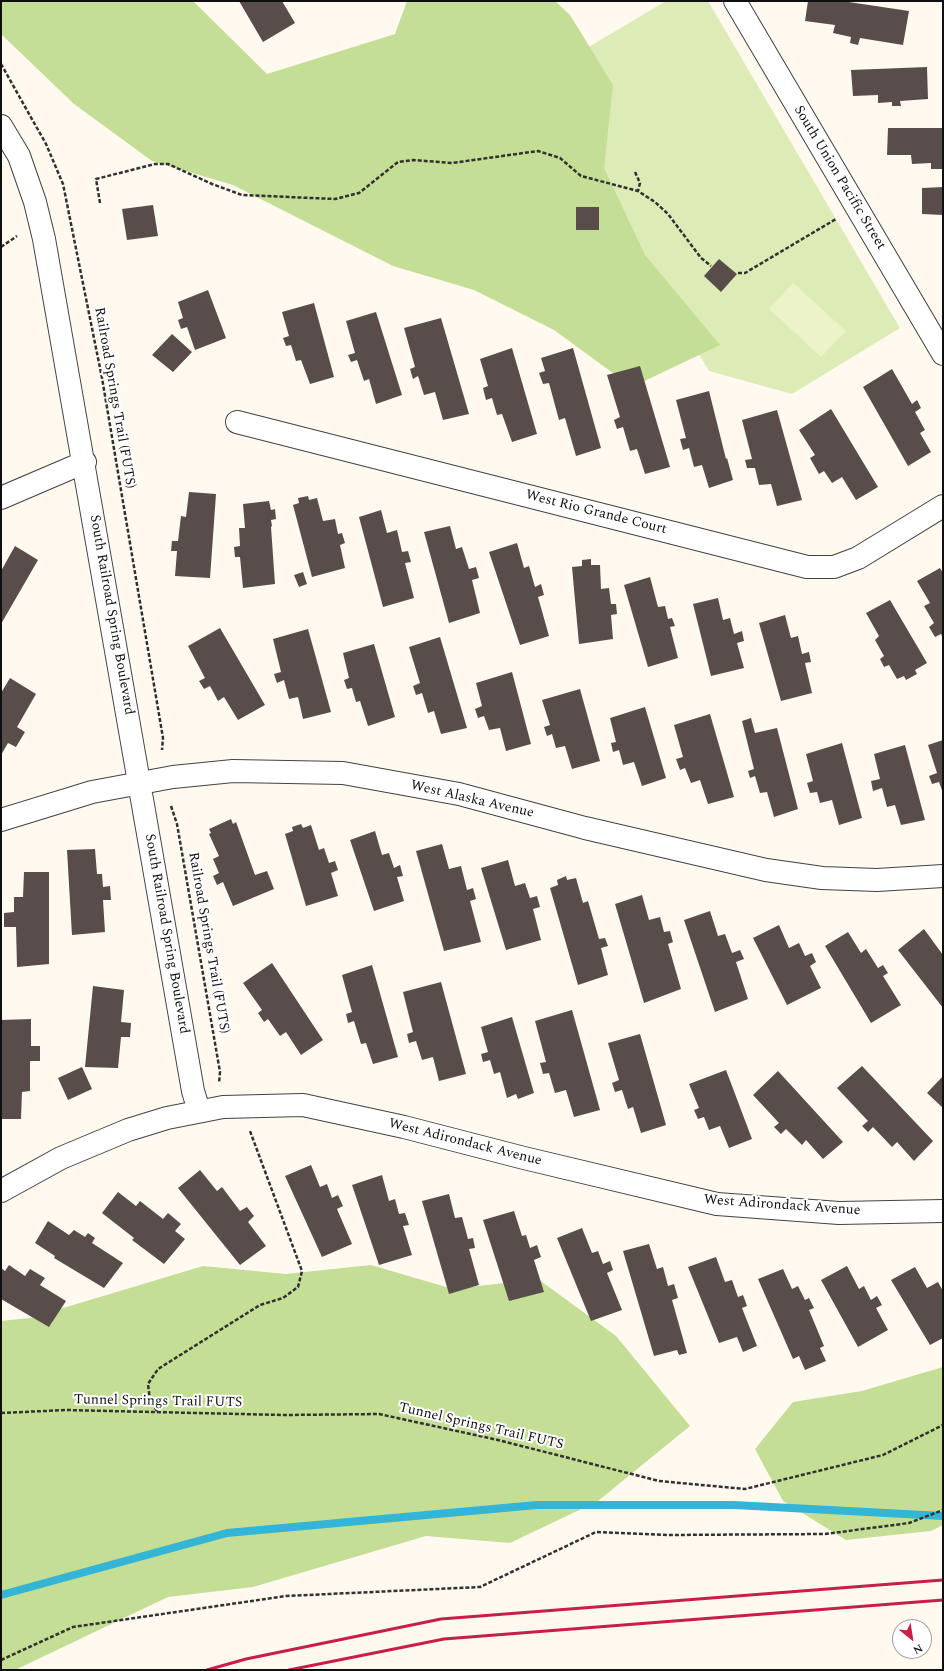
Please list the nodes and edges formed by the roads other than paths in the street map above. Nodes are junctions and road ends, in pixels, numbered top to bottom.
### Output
1 (735, 1) edge
2 (1, 126) edge
3 (943, 354) edge
4 (237, 422) dead end
5 (84, 462) junction
6 (1, 498) edge
7 (943, 506) edge
8 (139, 783) junction
9 (1, 820) edge
10 (943, 876) edge
11 (199, 1111) junction
12 (1, 1191) edge
13 (943, 1211) edge

1 - 3 street, South Union Pacific Street
2 - 5 street, South Railroad Spring Boulevard
4 - 7 street, West Rio Grande Court
5 - 6 street
5 - 8 street, South Railroad Spring Boulevard
8 - 9 street, West Alaska Avenue
8 - 10 street, West Alaska Avenue
8 - 11 street, South Railroad Spring Boulevard
11 - 12 street, West Adirondack Avenue
11 - 13 street, West Adirondack Avenue

